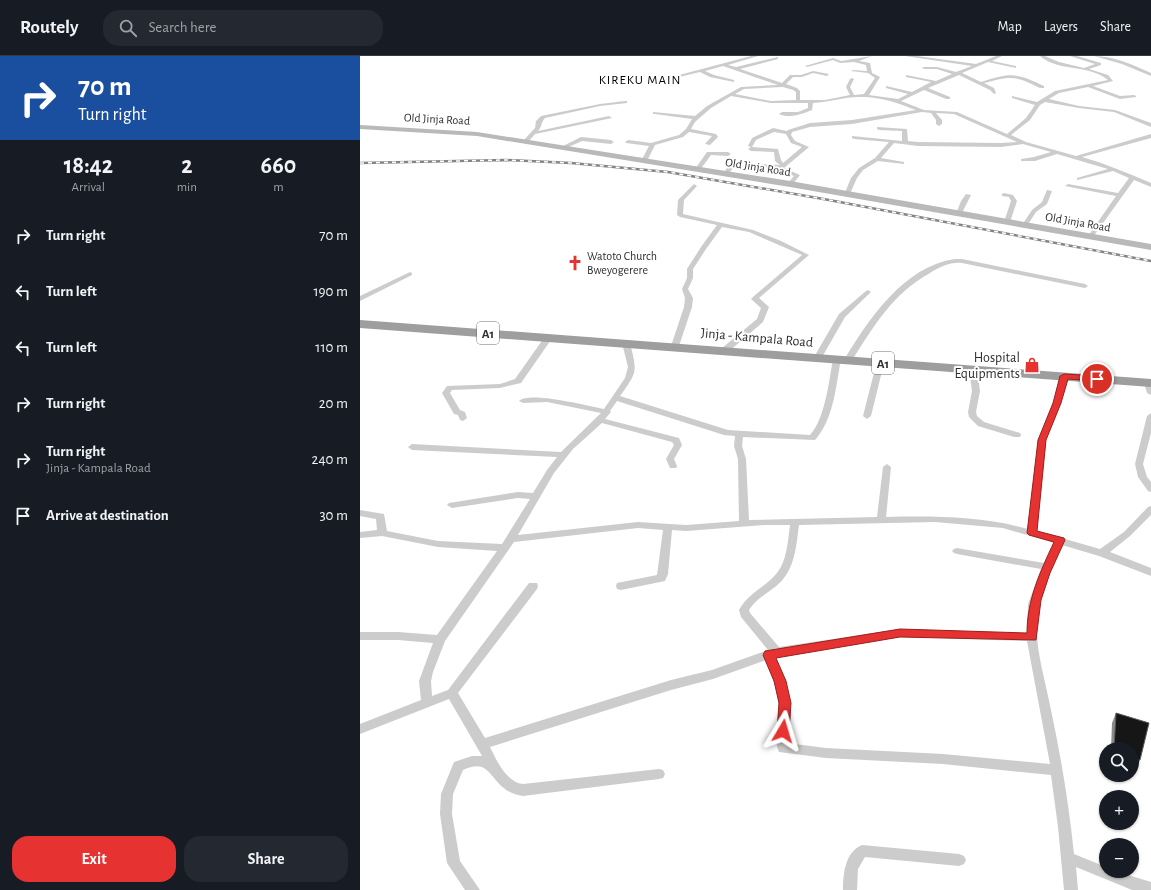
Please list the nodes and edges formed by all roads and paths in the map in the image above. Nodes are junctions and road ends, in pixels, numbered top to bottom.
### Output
1 (756, 56) edge
2 (870, 56) edge
3 (907, 56) edge
4 (1000, 56) edge
5 (1042, 56) edge
6 (1072, 56) edge
7 (1096, 56) edge
8 (776, 58) dead end
9 (1056, 58) dead end
10 (1048, 60) junction
11 (854, 61) junction
12 (988, 61) junction
13 (722, 64) junction
14 (808, 66) dead end
15 (977, 66) junction
16 (1014, 67) dead end
17 (738, 68) junction
18 (924, 68) dead end
19 (1052, 69) dead end
20 (700, 70) junction
21 (1082, 70) junction
22 (853, 71) dead end
23 (869, 72) junction
24 (958, 73) junction
25 (827, 74) dead end
26 (1151, 75) edge
27 (908, 76) dead end
28 (852, 79) dead end
29 (732, 81) dead end
30 (936, 82) junction
31 (981, 82) junction
32 (651, 83) dead end
33 (784, 84) junction
34 (1089, 86) junction
35 (1042, 87) dead end
36 (924, 88) junction
37 (910, 93) junction
38 (994, 93) dead end
39 (731, 95) junction
40 (866, 95) junction
41 (853, 96) junction
42 (879, 96) junction
43 (1134, 96) dead end
44 (1014, 97) dead end
45 (948, 98) dead end
46 (897, 100) junction
47 (1045, 100) junction
48 (625, 102) dead end
49 (798, 102) junction
50 (811, 102) junction
51 (1038, 104) junction
52 (923, 111) junction
53 (932, 111) junction
54 (655, 113) dead end
55 (782, 114) dead end
56 (609, 118) dead end
57 (696, 118) junction
58 (939, 124) dead end
59 (1151, 125) edge
60 (360, 127) edge
61 (879, 128) dead end
62 (550, 130) junction
63 (688, 130) junction
64 (534, 133) junction
65 (787, 133) junction
66 (558, 136) dead end
67 (1007, 136) junction
68 (1151, 136) edge
69 (854, 137) dead end
70 (526, 141) junction
71 (611, 142) dead end
72 (628, 142) dead end
73 (892, 142) junction
74 (905, 143) junction
75 (1024, 143) junction
76 (708, 144) dead end
77 (652, 145) junction
78 (562, 148) junction
79 (1059, 152) junction
80 (728, 154) dead end
81 (1077, 157) junction
82 (878, 159) junction
83 (1023, 160) dead end
84 (644, 161) junction
85 (902, 163) dead end
86 (732, 166) dead end
87 (761, 166) dead end
88 (782, 166) junction
89 (698, 169) junction
90 (1114, 169) junction
91 (725, 174) junction
92 (1133, 177) junction
93 (1079, 179) dead end
94 (790, 184) junction
95 (1151, 185) edge
96 (694, 186) dead end
97 (1068, 186) dead end
98 (1049, 191) dead end
99 (847, 195) junction
100 (968, 195) dead end
101 (1004, 195) dead end
102 (1118, 196) junction
103 (959, 214) junction
104 (1007, 222) junction
105 (721, 224) junction
106 (1025, 225) junction
107 (1091, 236) junction
108 (1151, 246) edge
109 (410, 274) dead end
110 (1085, 286) dead end
111 (868, 292) dead end
112 (360, 299) edge
113 (360, 324) edge
114 (549, 337) junction
115 (626, 343) junction
116 (675, 346) junction
117 (725, 350) junction
118 (818, 358) junction
119 (843, 360) junction
120 (880, 363) junction
121 (973, 370) junction
122 (1064, 376) junction
123 (1150, 386) edge
124 (617, 398) junction
125 (523, 400) dead end
126 (607, 412) junction
127 (867, 416) dead end
128 (1151, 416) edge
129 (463, 418) dead end
130 (600, 420) junction
131 (738, 435) junction
132 (1017, 435) dead end
133 (412, 447) dead end
134 (564, 454) junction
135 (673, 466) dead end
136 (887, 467) dead end
137 (1151, 489) edge
138 (536, 496) junction
139 (452, 506) dead end
140 (1151, 509) edge
141 (360, 513) edge
142 (881, 520) junction
143 (795, 522) junction
144 (744, 523) junction
145 (668, 527) junction
146 (382, 533) junction
147 (1032, 533) junction
148 (360, 535) edge
149 (511, 539) junction
150 (1060, 540) junction
151 (504, 548) junction
152 (957, 551) dead end
153 (1102, 552) junction
154 (1047, 567) junction
155 (1151, 572) edge
156 (533, 586) dead end
157 (621, 586) dead end
158 (360, 636) edge
159 (1032, 638) junction
160 (440, 639) junction
161 (772, 653) junction
162 (452, 693) junction
163 (427, 702) junction
164 (360, 729) edge
165 (482, 744) junction
166 (494, 768) junction
167 (1057, 770) junction
168 (659, 774) dead end
169 (1069, 858) junction
170 (959, 860) dead end
171 (1151, 889) edge
172 (473, 890) edge
173 (850, 890) edge
174 (1071, 890) edge

1 - 13 street
2 - 11 street
3 - 15 street
4 - 12 street
5 - 10 street
6 - 21 street
7 - 26 street
8 - 17 street
9 - 10 street
10 - 19 street
10 - 21 street
11 - 14 street
11 - 23 street
12 - 15 street
12 - 16 street
13 - 17 street
13 - 20 street
15 - 24 street
17 - 33 street
18 - 24 street
20 - 29 street
20 - 32 street
21 - 34 street
22 - 23 street
23 - 40 street
24 - 30 street
24 - 31 street
25 - 33 street
27 - 30 street
28 - 41 street
30 - 36 street
31 - 35 street
31 - 38 street
33 - 39 street
33 - 49 street
34 - 43 street
34 - 47 street
36 - 37 street
36 - 45 street
37 - 42 street
37 - 46 street
39 - 49 street
39 - 57 street
40 - 41 street
40 - 42 street
41 - 50 street
42 - 46 street
44 - 51 street
46 - 52 street
47 - 51 street
47 - 59 street
48 - 64 street
49 - 50 street
50 - 55 street
51 - 67 street
52 - 53 street
52 - 65 street
53 - 58 street
53 - 67 street
54 - 57 street
56 - 62 street
57 - 63 street
60 - 70 main road, Old Jinja Road
61 - 74 street
62 - 64 street
62 - 66 street
63 - 76 street
63 - 77 street
64 - 70 street
65 - 88 street
65 - 88 street
67 - 75 street
68 - 81 street
69 - 73 street
70 - 78 main road, Old Jinja Road
71 - 78 street
72 - 77 street
73 - 74 street
73 - 82 street
74 - 75 street
75 - 79 street
77 - 84 street
78 - 84 main road, Old Jinja Road
79 - 81 street
79 - 83 street
80 - 89 street
81 - 90 street
82 - 85 street
82 - 99 street
84 - 89 main road, Old Jinja Road
86 - 91 street
87 - 88 street
88 - 94 street
89 - 91 main road, Old Jinja Road
90 - 92 street
90 - 93 street
91 - 94 main road, Old Jinja Road
92 - 95 street
92 - 102 street
94 - 99 main road, Old Jinja Road
96 - 105 street
97 - 102 street
98 - 106 street
99 - 103 main road, Old Jinja Road
100 - 103 street
101 - 104 street
102 - 107 street
103 - 104 main road, Old Jinja Road
104 - 106 main road, Old Jinja Road
105 - 116 street
105 - 117 street
106 - 107 main road, Old Jinja Road
107 - 108 main road, Old Jinja Road
109 - 112 street
110 - 119 street
111 - 118 street
113 - 114 highway, Jinja - Kampala Road / A1
114 - 115 highway, Jinja - Kampala Road / A1
114 - 129 street
115 - 116 highway, Jinja - Kampala Road / A1
115 - 124 street
116 - 117 highway, Jinja - Kampala Road / A1
117 - 118 highway, Jinja - Kampala Road / A1
118 - 119 highway, Jinja - Kampala Road / A1
119 - 120 highway, Jinja - Kampala Road / A1
119 - 131 street
120 - 121 highway, Jinja - Kampala Road / A1
120 - 127 street
121 - 122 highway, Jinja - Kampala Road / A1
121 - 132 street
122 - 123 highway, Jinja - Kampala Road / A1
122 - 147 street
124 - 126 street
124 - 131 street
125 - 126 street
126 - 130 street
128 - 137 street
130 - 134 street
130 - 135 street
131 - 144 street
133 - 134 street
134 - 138 street
136 - 142 street
138 - 139 street
138 - 149 street
140 - 153 street
141 - 146 street
142 - 143 street
142 - 147 street
143 - 144 street
143 - 161 street
144 - 145 street
145 - 149 street
145 - 157 street
146 - 148 street
146 - 151 street
147 - 150 street
149 - 151 street
150 - 153 street
150 - 154 street
151 - 160 street
152 - 154 street
153 - 155 street
154 - 159 street
156 - 162 street
158 - 160 street
159 - 161 street
159 - 167 street
160 - 163 street
161 - 165 street
161 - 167 street
162 - 163 street
162 - 165 street
163 - 164 street
165 - 166 street
166 - 168 street
166 - 172 street
167 - 169 street
169 - 171 street
169 - 174 street
170 - 173 street

